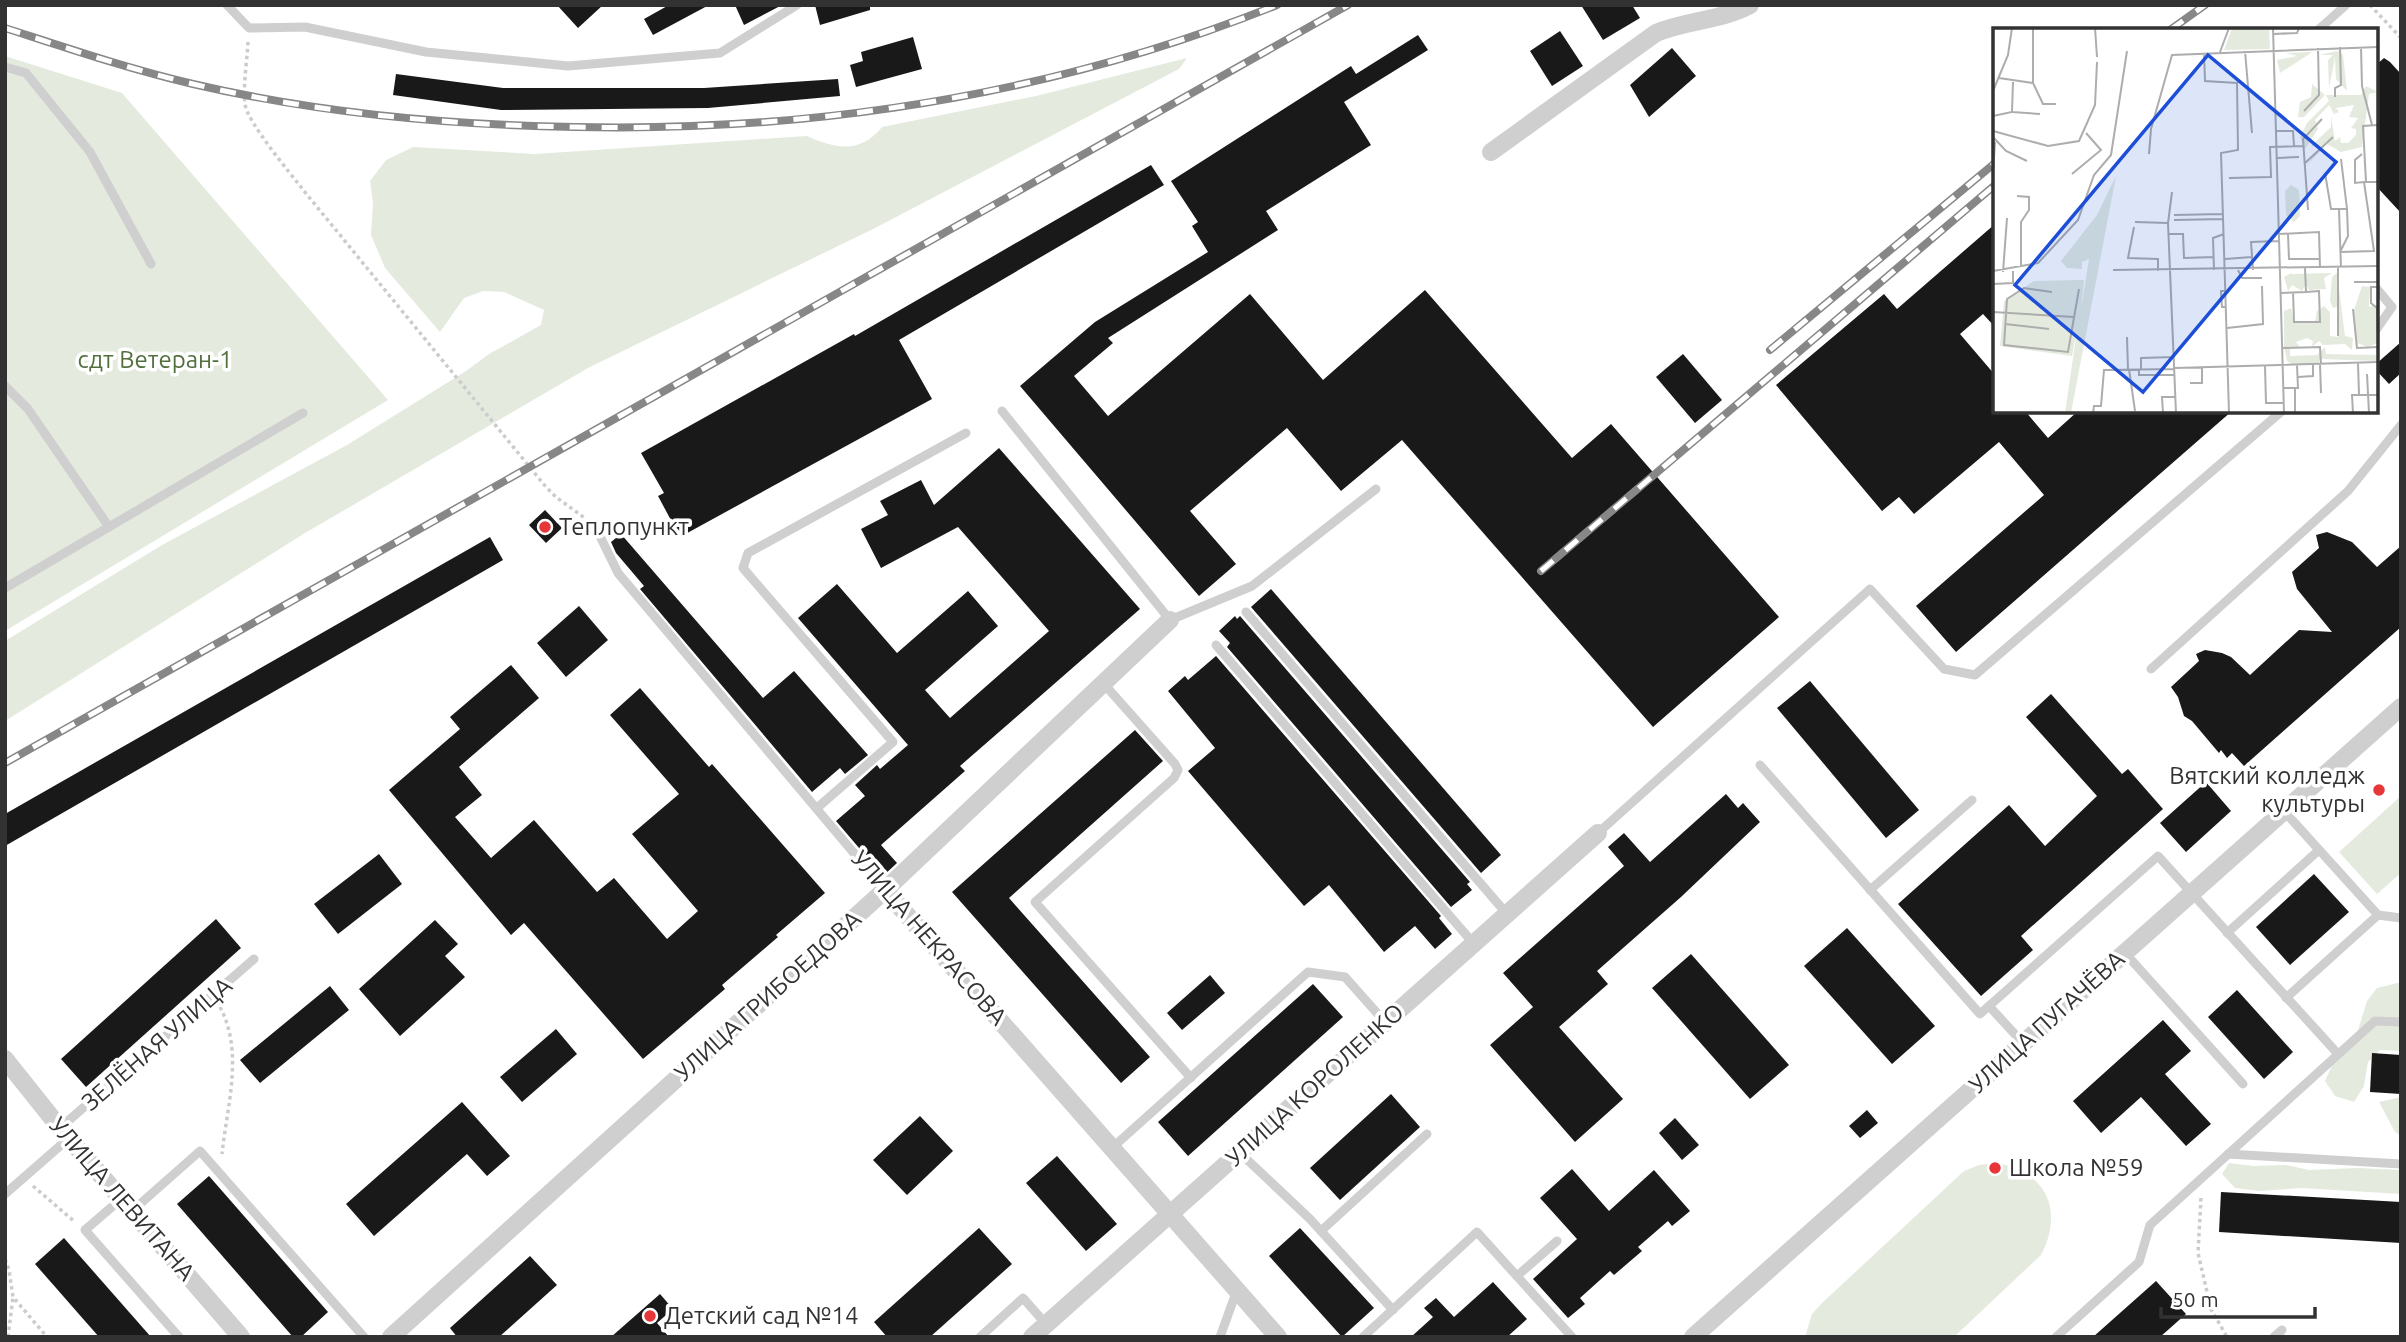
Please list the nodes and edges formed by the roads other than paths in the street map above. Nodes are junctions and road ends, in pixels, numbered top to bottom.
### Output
1 (227, 5) edge
2 (797, 5) edge
3 (1750, 5) edge
4 (2346, 5) edge
5 (2320, 28) edge
6 (5, 67) edge
7 (1491, 152) dead end
8 (151, 264) dead end
9 (2378, 290) edge
10 (2378, 327) edge
11 (5, 386) edge
12 (1002, 411) dead end
13 (2280, 413) edge
14 (303, 414) dead end
15 (2401, 425) edge
16 (966, 433) dead end
17 (1376, 489) dead end
18 (109, 527) junction
19 (596, 528) road end
20 (5, 588) edge
21 (1246, 612) dead end
22 (1170, 620) junction
23 (1216, 645) dead end
24 (2151, 669) dead end
25 (1104, 684) junction
26 (2401, 707) edge
27 (1760, 765) dead end
28 (1972, 800) dead end
29 (817, 808) junction
30 (2284, 811) junction
31 (1598, 833) joint
32 (2319, 850) junction
33 (885, 890) junction
34 (1870, 890) junction
35 (2191, 893) junction
36 (1507, 914) junction
37 (2378, 915) junction
38 (2401, 918) edge
39 (2227, 933) junction
40 (1474, 944) junction
41 (2125, 953) junction
42 (254, 959) dead end
43 (2286, 998) junction
44 (1989, 1006) junction
45 (1385, 1022) junction
46 (2401, 1022) edge
47 (2023, 1043) junction
48 (2338, 1054) junction
49 (5, 1059) edge
50 (1191, 1078) junction
51 (2243, 1084) dead end
52 (64, 1133) junction
53 (1427, 1134) dead end
54 (1112, 1148) junction
55 (1239, 1152) junction
56 (2228, 1154) junction
57 (2401, 1164) edge
58 (5, 1194) edge
59 (127, 1205) junction
60 (1170, 1213) junction
61 (1321, 1231) junction
62 (1557, 1241) dead end
63 (1517, 1276) junction
64 (1237, 1290) junction
65 (1393, 1310) junction
66 (1046, 1324) junction
67 (179, 1337) edge
68 (242, 1337) edge
69 (364, 1337) edge
70 (391, 1337) edge
71 (979, 1337) edge
72 (1032, 1337) edge
73 (1220, 1337) edge
74 (1278, 1337) edge
75 (1363, 1337) edge
76 (1572, 1337) edge
77 (1693, 1337) edge
78 (2056, 1337) edge

1 - 2 lane
3 - 7 street
4 - 5 lane
6 - 8 lane
9 - 10 lane
11 - 18 lane
12 - 22 lane
13 - 31 lane
14 - 18 lane
15 - 24 lane
16 - 29 lane
17 - 22 lane
18 - 20 lane
19 - 29 lane, УЛИЦА НЕКРАСОВА
21 - 36 lane
22 - 25 street, УЛИЦА ГРИБОЕДОВА
23 - 40 lane
25 - 33 street, УЛИЦА ГРИБОЕДОВА
25 - 50 lane
26 - 30 street, УЛИЦА ПУГАЧЁВА
27 - 34 lane
28 - 34 lane
29 - 33 lane, УЛИЦА НЕКРАСОВА
30 - 32 lane
30 - 35 street, УЛИЦА ПУГАЧЁВА
31 - 36 street, УЛИЦА КОРОЛЕНКО
32 - 37 lane
32 - 39 lane
33 - 54 street, УЛИЦА НЕКРАСОВА
33 - 70 street, УЛИЦА ГРИБОЕДОВА
34 - 44 lane
35 - 39 lane
35 - 41 street, УЛИЦА ПУГАЧЁВА
35 - 44 lane
36 - 40 street, УЛИЦА КОРОЛЕНКО
37 - 38 lane
37 - 43 lane
39 - 43 lane
40 - 45 street, УЛИЦА КОРОЛЕНКО
41 - 47 street, УЛИЦА ПУГАЧЁВА
41 - 51 lane
42 - 52 lane, ЗЕЛЁНАЯ УЛИЦА
43 - 48 lane
44 - 47 lane
45 - 50 lane
45 - 55 street, УЛИЦА КОРОЛЕНКО
46 - 48 lane
47 - 77 street, УЛИЦА ПУГАЧЁВА
48 - 56 lane
49 - 52 street, УЛИЦА ЛЕВИТАНА
50 - 54 lane
52 - 58 lane, ЗЕЛЁНАЯ УЛИЦА
52 - 59 street, УЛИЦА ЛЕВИТАНА
53 - 61 lane
54 - 60 street, УЛИЦА НЕКРАСОВА
55 - 60 street, УЛИЦА КОРОЛЕНКО
55 - 61 lane
56 - 57 lane
56 - 78 lane
59 - 67 lane
59 - 68 street, УЛИЦА ЛЕВИТАНА
59 - 69 lane
60 - 64 street, УЛИЦА НЕКРАСОВА
60 - 66 street, УЛИЦА КОРОЛЕНКО
61 - 65 lane
62 - 63 lane
63 - 65 lane
63 - 76 lane
64 - 73 lane
64 - 74 street, УЛИЦА НЕКРАСОВА
65 - 75 lane
66 - 71 lane
66 - 72 street, УЛИЦА КОРОЛЕНКО

